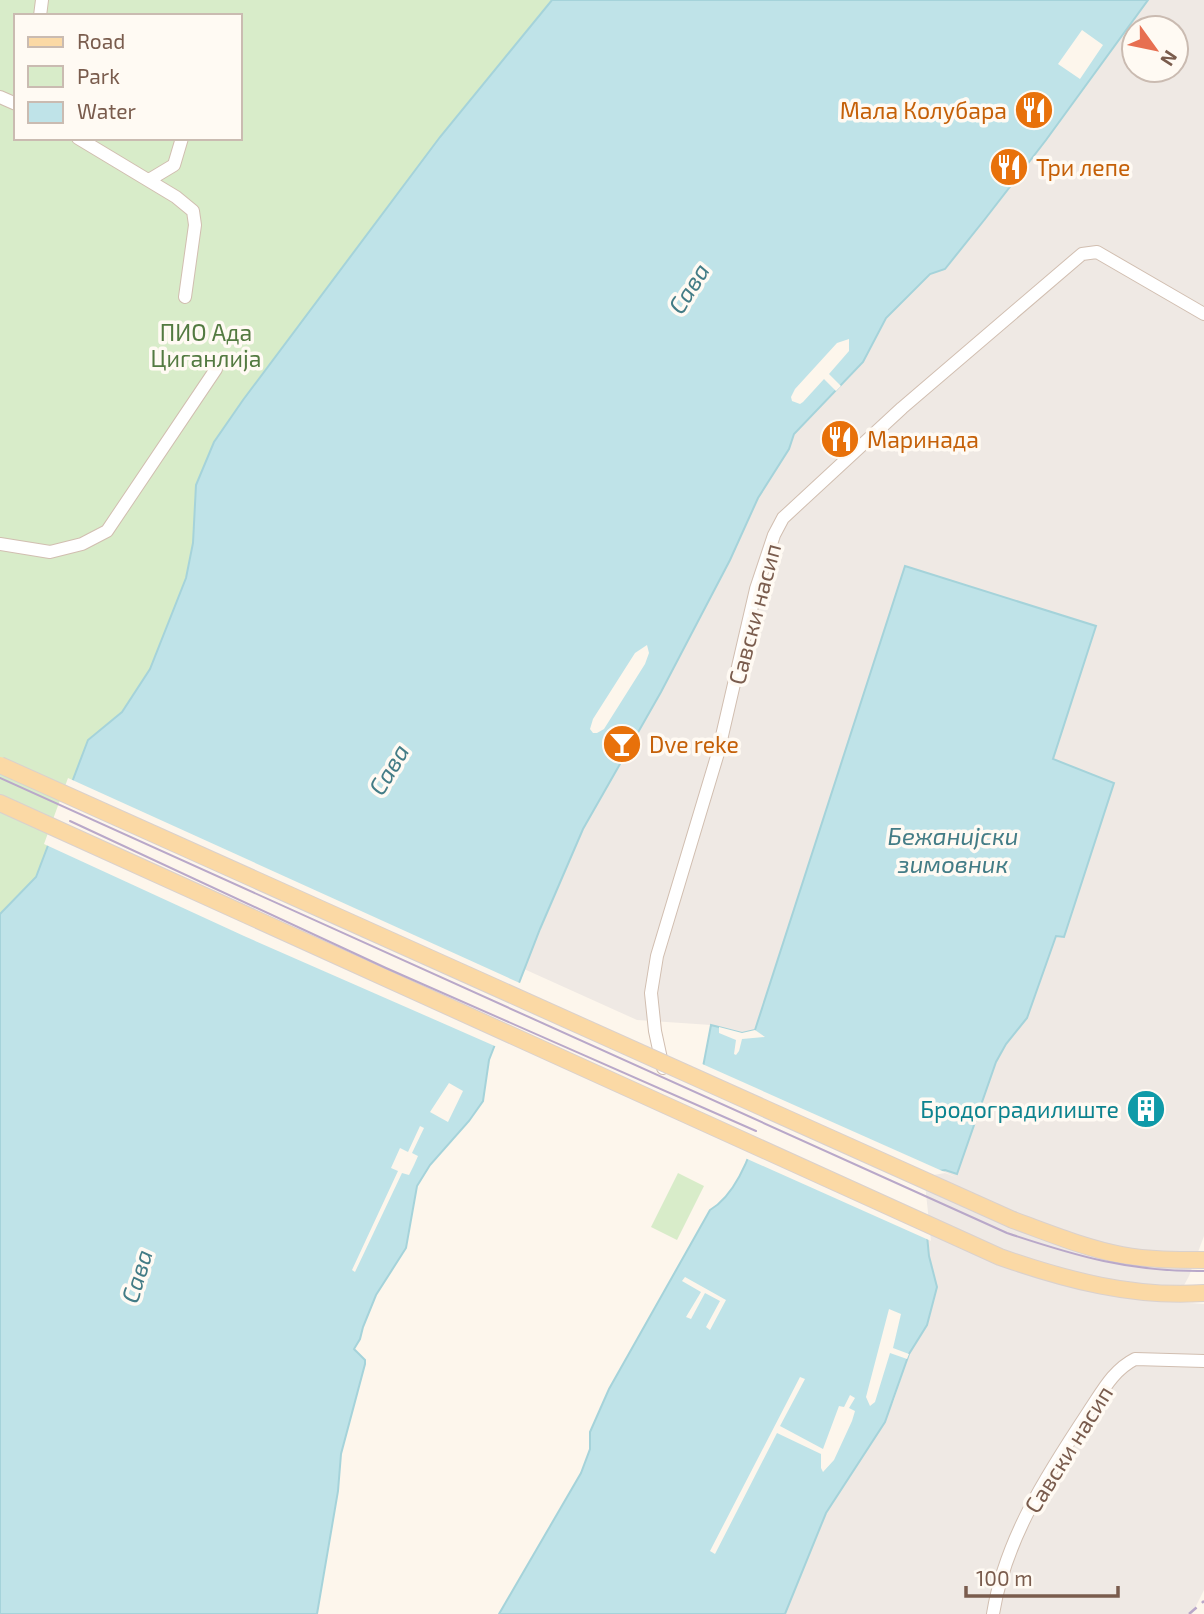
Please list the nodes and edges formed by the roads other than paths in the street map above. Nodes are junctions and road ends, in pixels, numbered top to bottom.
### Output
1 (81, 140) edge
2 (181, 140) edge
3 (149, 180) junction
4 (186, 297) dead end
5 (1204, 314) edge
6 (216, 369) dead end
7 (0, 544) edge
8 (0, 765) edge
9 (0, 803) edge
10 (664, 1070) dead end
11 (1199, 1259) edge
12 (1204, 1293) edge
13 (1173, 1295) junction
14 (1204, 1304) edge
15 (1204, 1361) edge
16 (993, 1614) edge

1 - 3 street
2 - 3 street
3 - 4 street
5 - 10 street, Савски насип
6 - 7 street
8 - 11 main road, bridge
9 - 13 main road
12 - 13 main road
13 - 14 main road
15 - 16 street, Савски насип

